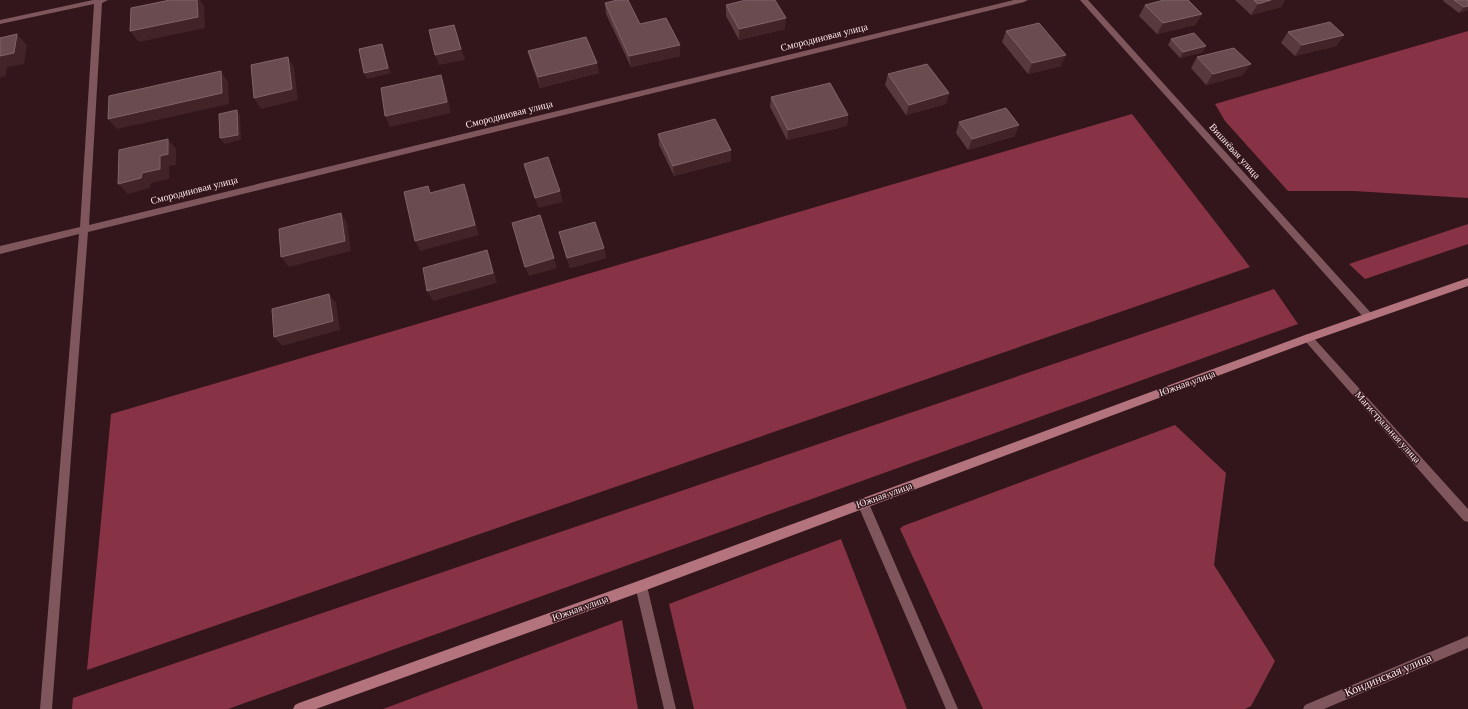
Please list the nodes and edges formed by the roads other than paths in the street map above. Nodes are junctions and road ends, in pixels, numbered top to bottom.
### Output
1 (100, 0) edge
2 (1024, 0) edge
3 (1084, 0) edge
4 (0, 22) edge
5 (84, 229) junction
6 (0, 250) edge
7 (1468, 282) edge
8 (1368, 316) junction
9 (1308, 338) junction
10 (863, 503) junction
11 (1468, 517) edge
12 (640, 586) junction
13 (1468, 642) edge
14 (46, 709) edge
15 (299, 709) edge
16 (670, 709) edge
17 (952, 709) edge
18 (1309, 709) edge

1 - 4 street
1 - 5 street
2 - 5 street, Смородиновая улица
3 - 8 street, Вишнёвая улица
5 - 6 street, Смородиновая улица
5 - 14 street
7 - 8 street, Южная улица
8 - 9 street, Южная улица
9 - 10 street, Южная улица
9 - 11 street, Магистральная улица
10 - 12 street, Южная улица
10 - 17 street
12 - 15 street, Южная улица
12 - 16 street
13 - 18 street, Кондинская улица

